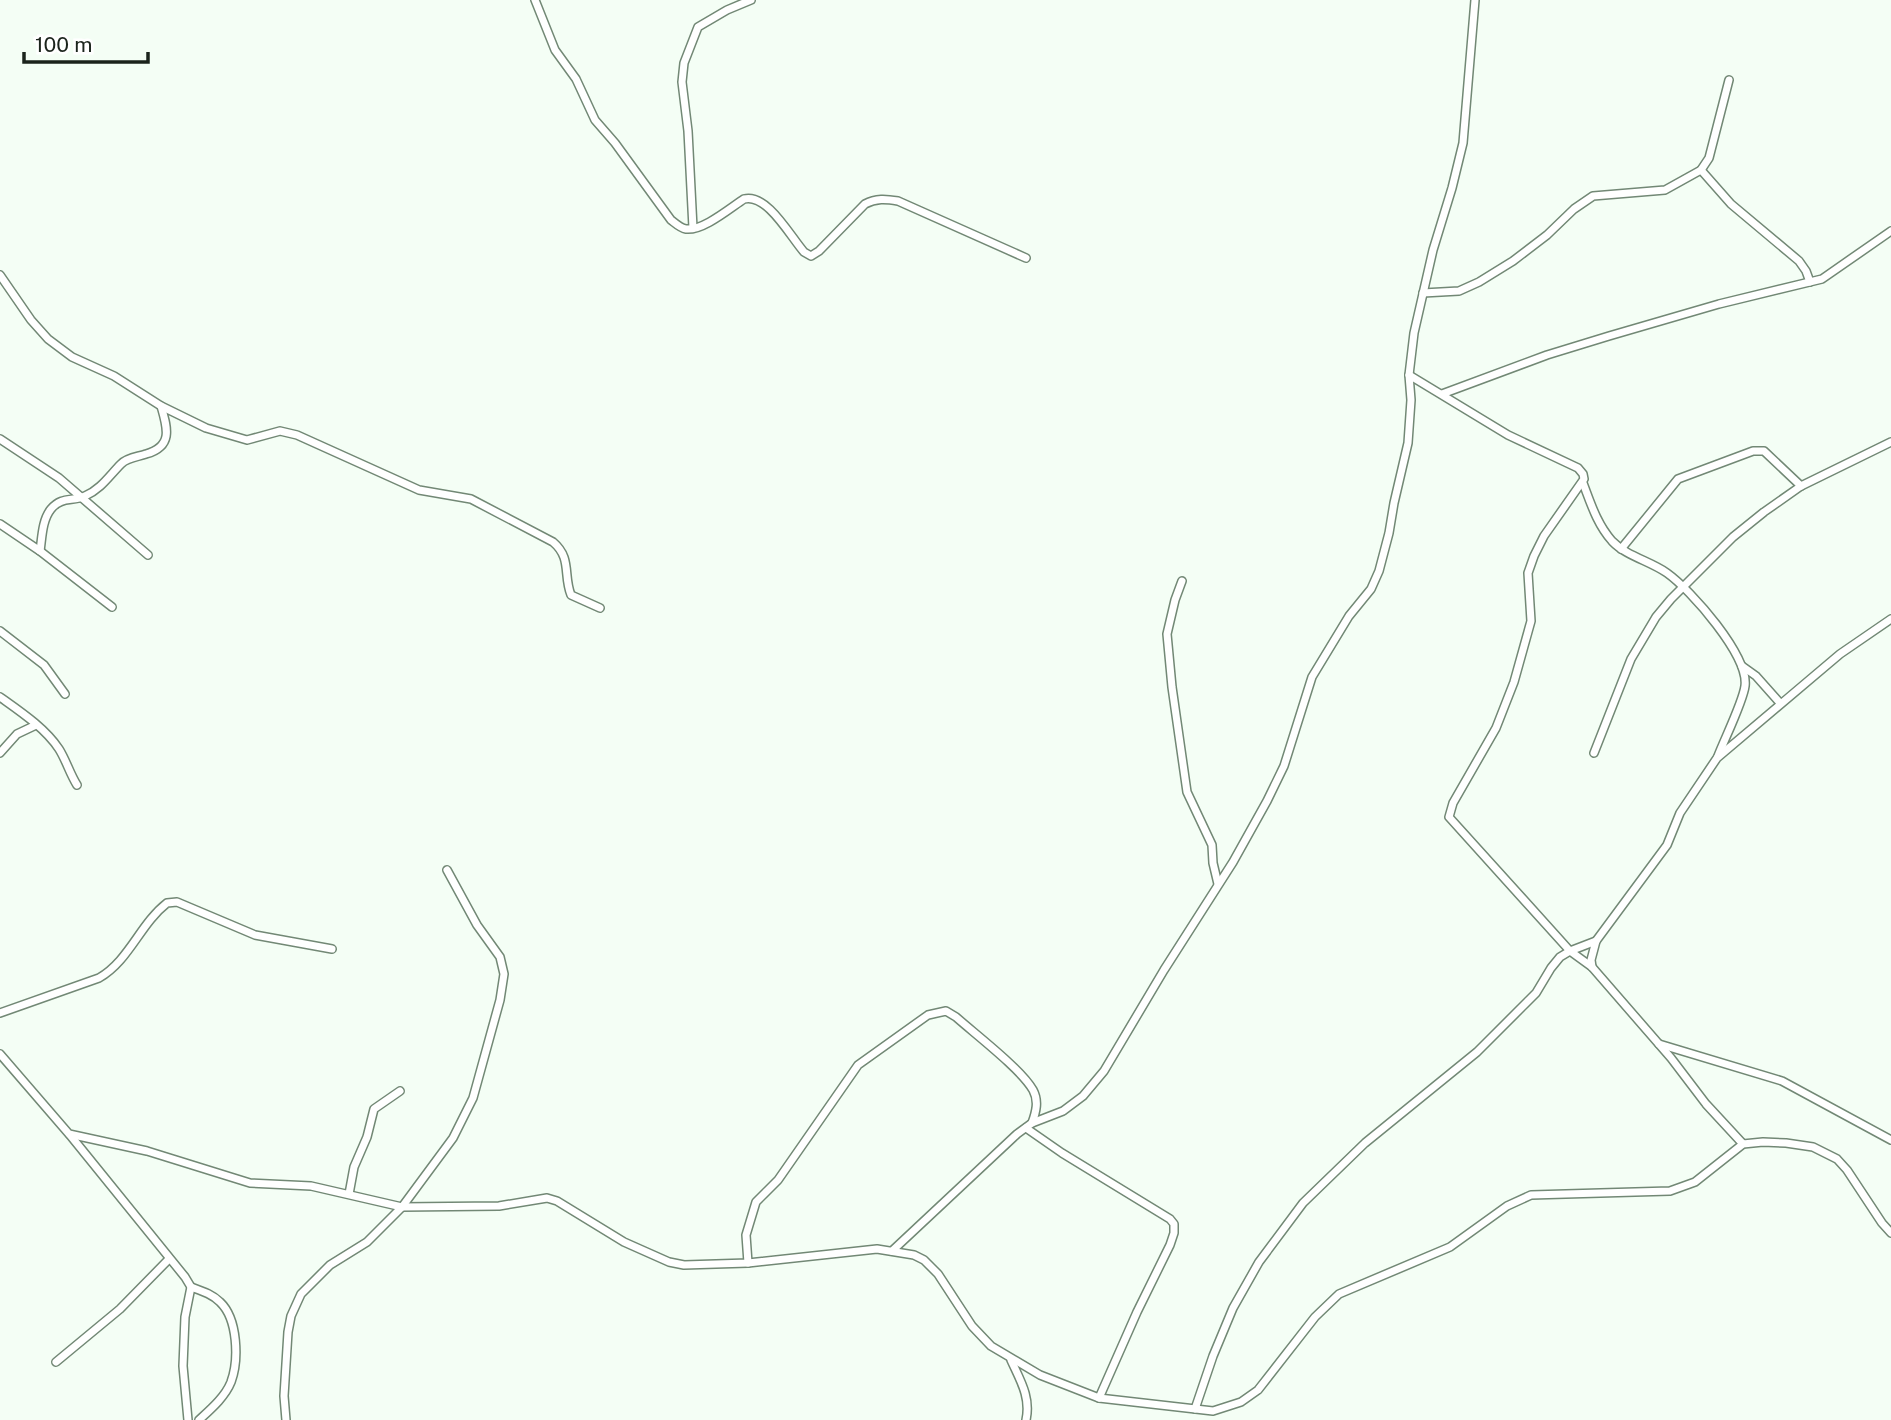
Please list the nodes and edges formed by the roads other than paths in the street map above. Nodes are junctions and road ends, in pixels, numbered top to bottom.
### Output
1 (535, 0) edge
2 (751, 0) edge
3 (1475, 0) edge
4 (1729, 80) dead end
5 (1701, 170) junction
6 (693, 228) junction
7 (1891, 231) edge
8 (1026, 258) dead end
9 (0, 275) edge
10 (1810, 282) junction
11 (1423, 293) junction
12 (1409, 375) junction
13 (1442, 394) junction
14 (161, 406) junction
15 (0, 439) edge
16 (1891, 442) edge
17 (1583, 483) junction
18 (1801, 486) junction
19 (82, 498) junction
20 (0, 524) edge
21 (1621, 549) junction
22 (40, 551) junction
23 (148, 555) dead end
24 (1182, 581) dead end
25 (1684, 587) junction
26 (112, 607) dead end
27 (600, 608) dead end
28 (1891, 619) edge
29 (0, 631) edge
30 (1742, 665) junction
31 (65, 695) dead end
32 (0, 697) edge
33 (1780, 703) junction
34 (36, 725) junction
35 (0, 752) edge
36 (1594, 753) dead end
37 (1717, 758) junction
38 (77, 785) dead end
39 (446, 870) dead end
40 (1218, 884) junction
41 (1596, 941) junction
42 (332, 950) dead end
43 (1570, 951) junction
44 (1592, 967) junction
45 (0, 1013) edge
46 (1659, 1044) junction
47 (0, 1054) edge
48 (400, 1091) dead end
49 (1029, 1125) junction
50 (69, 1134) junction
51 (1891, 1140) edge
52 (1743, 1144) junction
53 (349, 1194) junction
54 (402, 1207) junction
55 (1891, 1233) edge
56 (892, 1251) junction
57 (169, 1259) junction
58 (748, 1263) junction
59 (191, 1287) junction
60 (1010, 1359) junction
61 (56, 1362) dead end
62 (1100, 1398) junction
63 (1195, 1409) junction
64 (188, 1420) edge
65 (199, 1420) edge
66 (286, 1420) edge
67 (1026, 1420) edge

1 - 6 street
2 - 6 street
3 - 11 street
4 - 5 street
5 - 10 street
5 - 11 street
6 - 8 street
7 - 10 street
9 - 14 street
10 - 13 street
11 - 12 street
12 - 13 street
12 - 40 street
13 - 17 street
14 - 19 street
14 - 27 street
15 - 19 street
16 - 18 street
17 - 21 street
17 - 43 street
18 - 21 street
18 - 25 street
19 - 22 street
19 - 23 street
20 - 22 street
21 - 25 street
22 - 26 street
24 - 40 street
25 - 30 street
25 - 36 street
28 - 33 street
29 - 31 street
30 - 33 street
30 - 37 street
32 - 34 street
33 - 37 street
34 - 35 street
34 - 38 street
37 - 41 street
39 - 54 street
40 - 49 street
41 - 43 street
41 - 44 street
42 - 45 street
43 - 44 street
43 - 63 street
44 - 46 street
46 - 51 street
46 - 52 street
47 - 50 street
48 - 53 street
49 - 56 street
49 - 58 street
49 - 62 street
50 - 53 street
50 - 57 street
52 - 55 street
52 - 63 street
53 - 54 street
54 - 58 street
54 - 66 street
56 - 58 street
56 - 60 street
57 - 59 street
57 - 61 street
59 - 64 street
59 - 65 street
60 - 62 street
60 - 67 street
62 - 63 street

